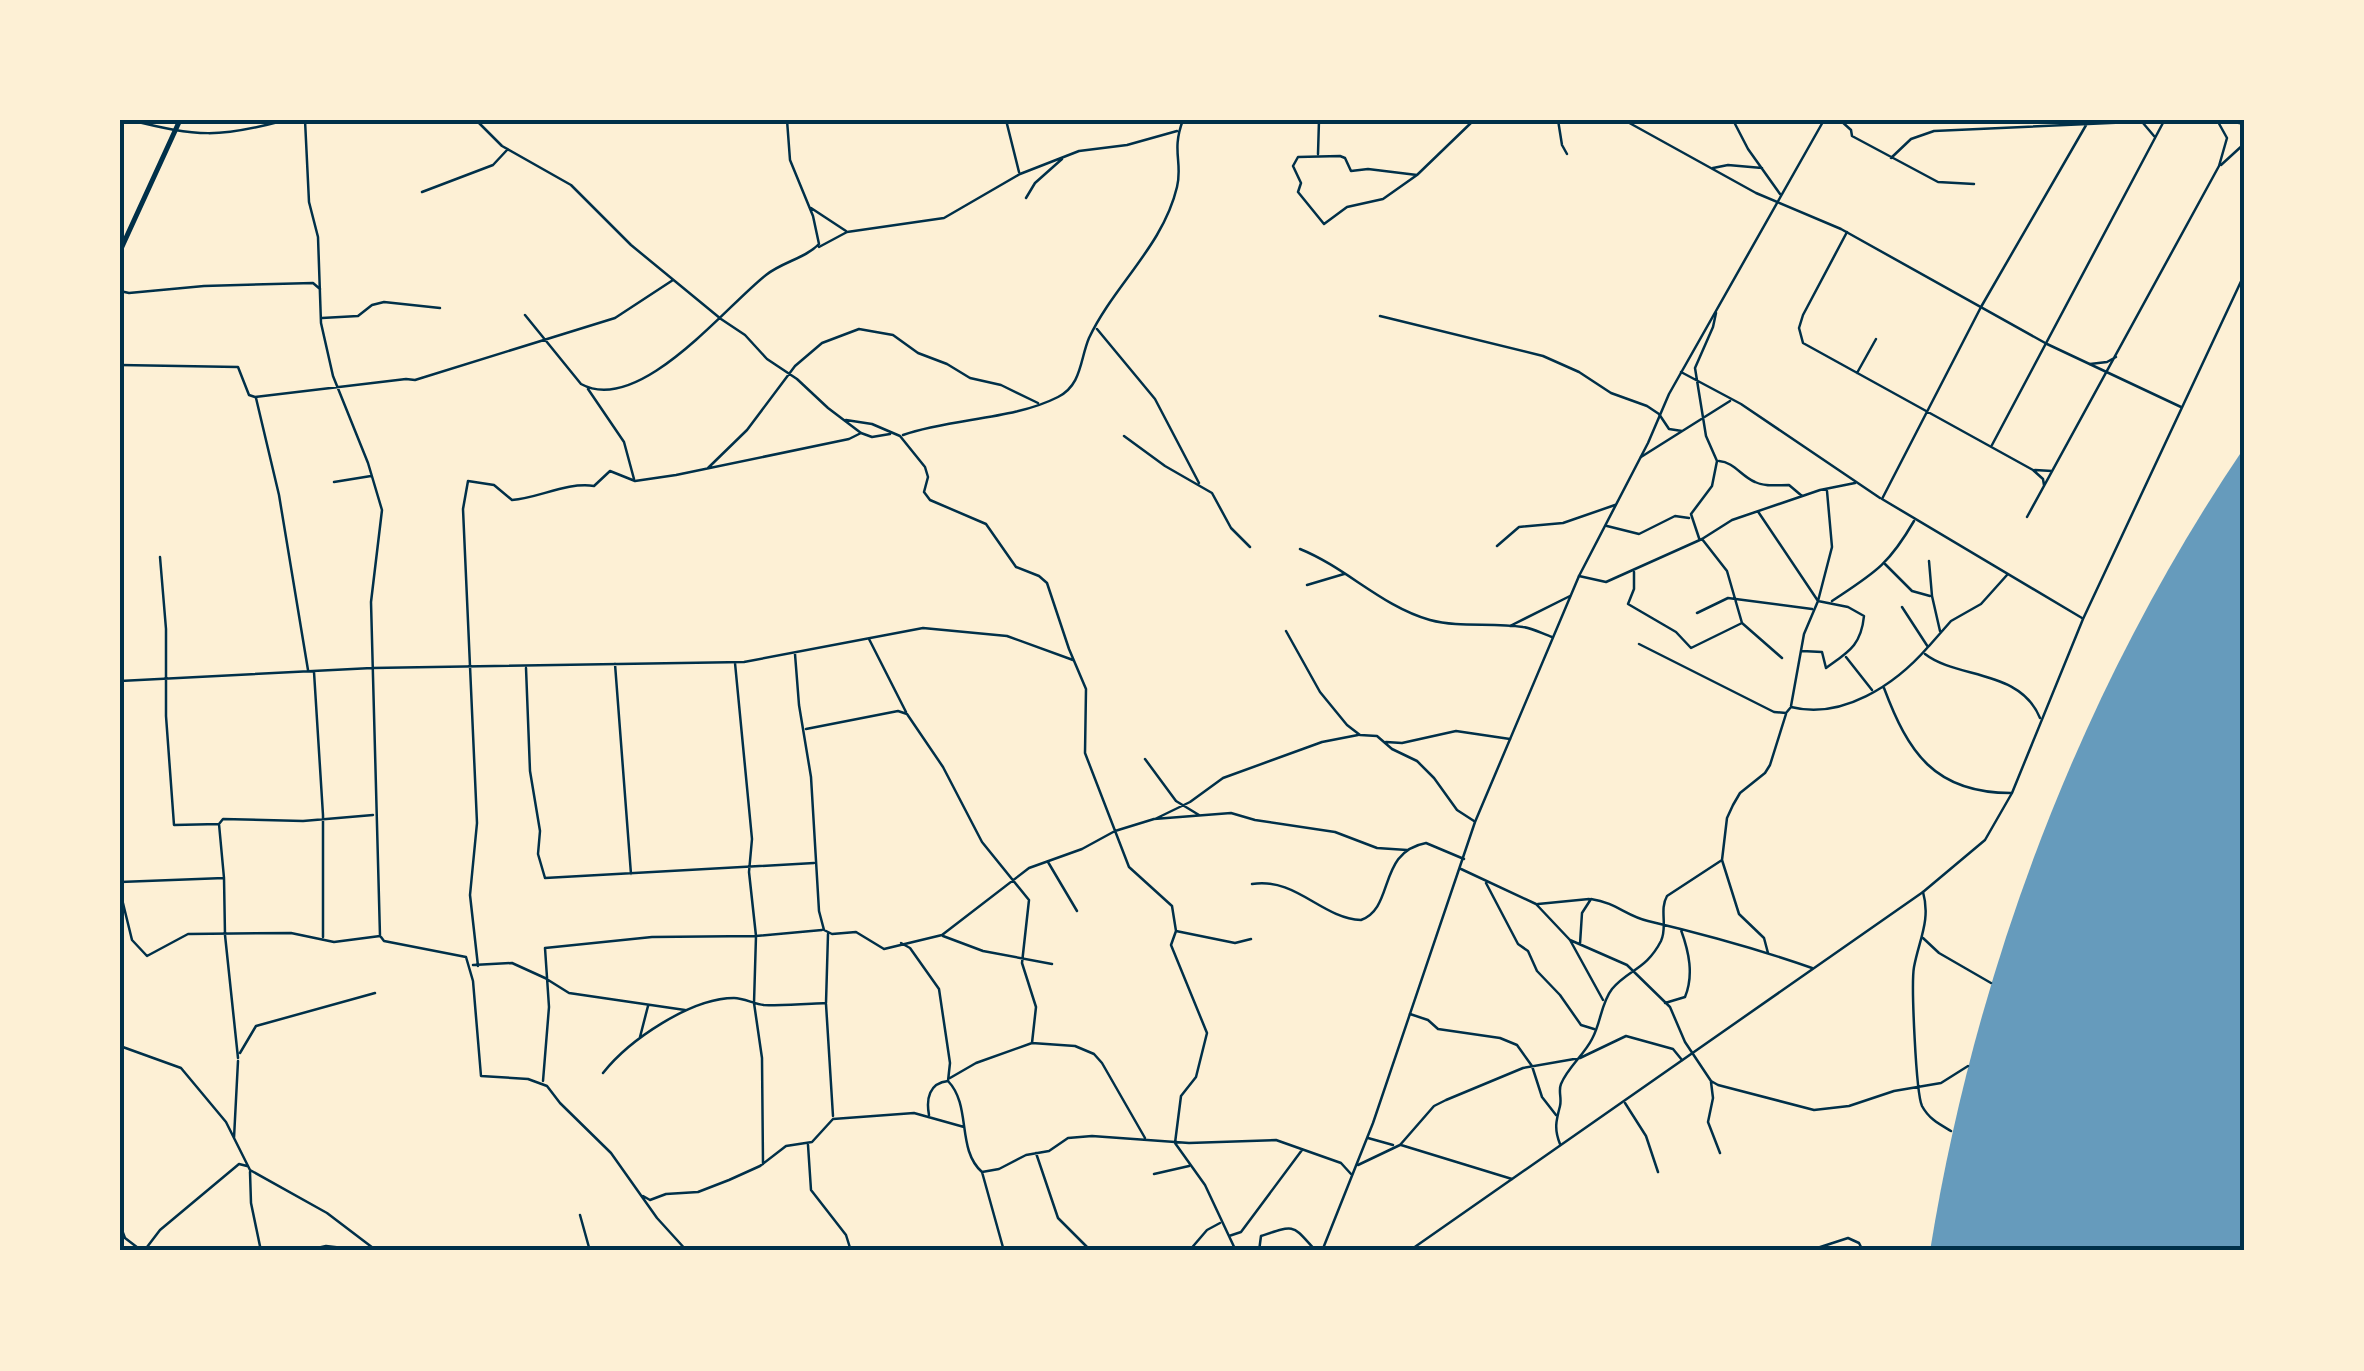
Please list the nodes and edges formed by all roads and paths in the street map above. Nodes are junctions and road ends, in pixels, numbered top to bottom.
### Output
1 (130, 120) edge
2 (180, 120) edge
3 (286, 120) edge
4 (304, 120) edge
5 (476, 120) edge
6 (788, 120) edge
7 (1006, 120) edge
8 (1183, 120) edge
9 (1319, 120) edge
10 (1326, 120) edge
11 (1339, 120) edge
12 (1474, 120) edge
13 (1558, 120) edge
14 (1624, 120) edge
15 (1733, 120) edge
16 (1824, 120) edge
17 (1840, 120) edge
18 (2177, 120) edge
19 (2217, 120) edge
20 (2225, 120) edge
21 (2164, 121) edge
22 (2088, 122) edge
23 (2141, 122) edge
24 (2244, 124) edge
25 (175, 131) junction
26 (1178, 131) junction
27 (2155, 137) junction
28 (2244, 144) edge
29 (508, 149) junction
30 (1567, 154) dead end
31 (1318, 155) junction
32 (1063, 158) junction
33 (1892, 158) junction
34 (2220, 166) junction
35 (1713, 168) junction
36 (1764, 168) junction
37 (1020, 174) junction
38 (1417, 175) junction
39 (1974, 184) dead end
40 (422, 192) dead end
41 (1780, 194) junction
42 (1026, 198) dead end
43 (1775, 202) junction
44 (808, 206) junction
45 (847, 232) junction
46 (1846, 232) junction
47 (816, 248) junction
48 (120, 252) edge
49 (2244, 275) edge
50 (673, 280) junction
51 (320, 290) junction
52 (120, 291) edge
53 (1981, 307) junction
54 (440, 308) dead end
55 (1716, 312) junction
56 (525, 315) dead end
57 (1380, 316) dead end
58 (320, 318) junction
59 (720, 318) junction
60 (1096, 328) junction
61 (542, 339) junction
62 (1876, 339) dead end
63 (2047, 344) junction
64 (2117, 356) junction
65 (2088, 364) junction
66 (120, 365) edge
67 (1680, 372) junction
68 (787, 374) junction
69 (1856, 374) junction
70 (2108, 374) junction
71 (1698, 380) junction
72 (337, 386) junction
73 (588, 388) junction
74 (256, 396) junction
75 (1732, 400) junction
76 (1040, 403) junction
77 (2180, 407) junction
78 (1928, 412) junction
79 (1659, 414) junction
80 (1702, 417) junction
81 (846, 420) junction
82 (1682, 431) junction
83 (862, 433) junction
84 (893, 434) junction
85 (900, 436) junction
86 (1124, 436) dead end
87 (1991, 446) junction
88 (1640, 457) junction
89 (1717, 461) junction
90 (706, 470) junction
91 (2034, 470) junction
92 (2054, 470) junction
93 (372, 476) junction
94 (635, 481) junction
95 (334, 482) dead end
96 (1199, 483) junction
97 (1855, 483) junction
98 (2044, 486) junction
99 (1827, 489) junction
100 (1802, 496) junction
101 (1882, 499) junction
102 (1617, 504) junction
103 (1758, 512) junction
104 (1691, 517) junction
105 (2027, 517) dead end
106 (1915, 520) junction
107 (1606, 526) junction
108 (1701, 539) junction
109 (1497, 546) dead end
110 (1250, 548) dead end
111 (1300, 550) dead end
112 (160, 557) dead end
113 (1929, 561) dead end
114 (1884, 564) junction
115 (1634, 570) junction
116 (1345, 573) junction
117 (2008, 574) junction
118 (1579, 576) junction
119 (1306, 586) dead end
120 (1571, 595) junction
121 (1932, 596) junction
122 (1733, 598) junction
123 (1818, 601) junction
124 (1831, 602) junction
125 (1902, 606) dead end
126 (1814, 609) junction
127 (1697, 613) dead end
128 (2083, 619) junction
129 (1742, 622) junction
130 (1508, 627) junction
131 (1286, 631) dead end
132 (1941, 632) junction
133 (1554, 637) junction
134 (868, 638) junction
135 (1640, 644) dead end
136 (1928, 647) junction
137 (1802, 651) junction
138 (795, 652) junction
139 (1923, 653) junction
140 (1846, 657) junction
141 (1782, 658) dead end
142 (1073, 660) junction
143 (735, 662) junction
144 (615, 664) junction
145 (470, 666) junction
146 (526, 666) junction
147 (372, 668) junction
148 (308, 672) junction
149 (314, 672) junction
150 (164, 679) junction
151 (120, 681) edge
152 (1884, 688) junction
153 (1872, 691) junction
154 (1790, 707) junction
155 (1786, 712) junction
156 (907, 714) junction
157 (2041, 720) junction
158 (805, 730) junction
159 (1360, 735) junction
160 (1510, 739) junction
161 (1385, 742) junction
162 (1145, 759) dead end
163 (2012, 794) junction
164 (1182, 805) junction
165 (375, 815) junction
166 (1200, 816) junction
167 (324, 819) junction
168 (1154, 820) junction
169 (1476, 822) junction
170 (219, 824) junction
171 (1115, 832) junction
172 (1407, 850) junction
173 (1464, 860) junction
174 (1722, 860) junction
175 (1047, 861) junction
176 (816, 863) junction
177 (749, 867) junction
178 (1462, 869) junction
179 (632, 875) junction
180 (224, 878) junction
181 (1011, 880) junction
182 (120, 882) edge
183 (1485, 882) junction
184 (1252, 884) dead end
185 (120, 891) edge
186 (1924, 892) junction
187 (1592, 899) junction
188 (1536, 904) junction
189 (1076, 911) dead end
190 (1663, 923) junction
191 (1681, 928) junction
192 (1176, 930) junction
193 (826, 931) junction
194 (226, 935) junction
195 (942, 935) junction
196 (380, 936) junction
197 (756, 936) junction
198 (1922, 937) junction
199 (323, 938) junction
200 (1251, 939) dead end
201 (1570, 940) junction
202 (899, 942) junction
203 (1580, 944) junction
204 (1768, 954) junction
205 (1024, 960) junction
206 (470, 964) junction
207 (1052, 964) dead end
208 (478, 966) junction
209 (1814, 968) junction
210 (471, 970) junction
211 (1634, 974) junction
212 (546, 978) junction
213 (1991, 983) dead end
214 (374, 993) dead end
215 (1604, 1001) junction
216 (754, 1003) junction
217 (826, 1003) junction
218 (1665, 1003) junction
219 (648, 1005) junction
220 (687, 1010) junction
221 (1410, 1014) junction
222 (1597, 1030) junction
223 (639, 1040) junction
224 (1032, 1044) junction
225 (120, 1046) edge
226 (1693, 1054) junction
227 (238, 1058) junction
228 (1580, 1058) junction
229 (1682, 1061) junction
230 (1532, 1066) junction
231 (1968, 1066) dead end
232 (603, 1074) dead end
233 (948, 1080) junction
234 (1711, 1081) junction
235 (543, 1084) junction
236 (1916, 1088) junction
237 (1624, 1101) junction
238 (929, 1116) junction
239 (1556, 1116) junction
240 (833, 1119) junction
241 (1373, 1123) junction
242 (964, 1127) junction
243 (1137, 1128) junction
244 (1950, 1131) dead end
245 (1134, 1138) junction
246 (1368, 1138) junction
247 (234, 1139) junction
248 (1146, 1139) junction
249 (1375, 1140) junction
250 (1175, 1142) junction
251 (1189, 1143) junction
252 (808, 1144) junction
253 (1398, 1145) junction
254 (1560, 1146) junction
255 (1302, 1149) junction
256 (1035, 1152) junction
257 (1720, 1152) dead end
258 (1182, 1153) junction
259 (764, 1164) junction
260 (1190, 1166) junction
261 (1355, 1166) junction
262 (249, 1168) junction
263 (982, 1172) junction
264 (1658, 1172) dead end
265 (1154, 1174) dead end
266 (1351, 1176) junction
267 (1512, 1179) junction
268 (638, 1193) junction
269 (580, 1215) dead end
270 (1222, 1223) junction
271 (120, 1225) edge
272 (1227, 1236) junction
273 (127, 1240) junction
274 (120, 1241) edge
275 (143, 1251) edge
276 (261, 1251) edge
277 (304, 1251) edge
278 (368, 1251) edge
279 (377, 1251) edge
280 (590, 1251) edge
281 (687, 1251) edge
282 (851, 1251) edge
283 (1004, 1251) edge
284 (1091, 1251) edge
285 (1189, 1251) edge
286 (1236, 1251) edge
287 (1258, 1251) edge
288 (1319, 1251) edge
289 (1409, 1251) edge
290 (1808, 1251) edge
291 (1863, 1251) edge

1 - 25 street
2 - 25 highway
3 - 25 street
4 - 51 street
5 - 29 street
6 - 44 street
7 - 37 street
8 - 26 street
9 - 31 street
10 - 11 street
12 - 38 street
13 - 30 street
14 - 35 street
15 - 36 street
16 - 41 street
17 - 33 street
18 - 21 street
19 - 34 street
20 - 24 street
21 - 23 street
21 - 27 street
22 - 23 street
22 - 33 street
22 - 53 street
23 - 27 street
25 - 48 highway
26 - 32 street
26 - 60 street
27 - 63 street
28 - 34 street
29 - 40 street
29 - 50 street
31 - 38 street
31 - 38 street
32 - 37 street
32 - 42 street
33 - 39 street
34 - 64 street
35 - 36 street
35 - 43 street
36 - 41 street
37 - 45 street
41 - 43 street
43 - 46 street
43 - 55 street
44 - 45 street
44 - 47 street
45 - 47 street
46 - 53 street
46 - 69 street
47 - 59 street
49 - 77 street
50 - 59 street
50 - 61 street
51 - 52 street
51 - 58 street
53 - 63 street
53 - 78 street
54 - 58 street
55 - 67 street
55 - 71 street
56 - 61 street
57 - 79 street
58 - 72 street
59 - 68 street
59 - 73 street
60 - 76 street
60 - 96 street
61 - 72 street
61 - 73 street
62 - 69 street
63 - 65 street
63 - 87 street
64 - 65 street
64 - 70 street
65 - 70 street
66 - 74 street
67 - 71 street
67 - 79 street
68 - 76 street
68 - 81 street
68 - 90 street
69 - 78 street
70 - 77 street
70 - 92 street
71 - 75 street
71 - 80 street
72 - 74 street
72 - 93 street
73 - 94 street
74 - 148 street
75 - 80 street
75 - 97 street
76 - 85 street
77 - 128 street
78 - 87 street
78 - 101 street
79 - 82 street
79 - 88 street
80 - 82 street
80 - 89 street
81 - 83 street
81 - 84 street
82 - 88 street
83 - 84 street
83 - 90 street
84 - 85 street
85 - 142 street
86 - 96 street
87 - 91 street
88 - 102 street
89 - 100 street
89 - 104 street
90 - 94 street
91 - 92 street
91 - 98 street
92 - 98 street
93 - 95 street
93 - 147 street
94 - 145 street
96 - 110 street
97 - 99 street
97 - 101 street
98 - 105 street
99 - 100 street
99 - 123 street
100 - 103 street
101 - 106 street
102 - 107 street
102 - 109 street
103 - 108 street
103 - 123 street
104 - 107 street
104 - 108 street
106 - 114 street
106 - 117 street
107 - 118 street
108 - 115 street
108 - 122 street
111 - 116 street
112 - 150 street
113 - 121 street
114 - 121 street
114 - 124 street
115 - 118 street
115 - 129 street
116 - 119 street
116 - 130 street
117 - 128 street
117 - 132 street
118 - 120 street
120 - 130 street
120 - 133 street
121 - 132 street
122 - 126 street
122 - 127 street
122 - 129 street
123 - 124 street
123 - 126 street
124 - 140 street
125 - 136 street
126 - 137 street
128 - 157 street
129 - 141 street
130 - 133 street
131 - 159 street
132 - 136 street
133 - 160 street
134 - 138 street
134 - 142 street
134 - 156 street
135 - 155 street
136 - 139 street
137 - 140 street
137 - 154 street
138 - 143 street
138 - 158 street
139 - 152 street
139 - 157 street
140 - 153 street
142 - 171 street
143 - 144 street
143 - 177 street
144 - 146 street
144 - 179 street
145 - 146 street
145 - 147 street
145 - 208 street
146 - 179 street
147 - 149 street
147 - 165 street
148 - 149 street
148 - 150 street
149 - 167 street
150 - 151 street
150 - 170 street
152 - 153 street
152 - 163 street
153 - 154 street
154 - 155 street
155 - 174 street
156 - 158 street
156 - 181 street
157 - 163 street
158 - 176 street
159 - 161 street
159 - 164 street
160 - 161 street
160 - 169 street
161 - 169 street
162 - 164 street
163 - 186 street
164 - 166 street
164 - 168 street
165 - 167 street
165 - 196 street
166 - 168 street
166 - 172 street
167 - 170 street
167 - 199 street
168 - 171 street
169 - 173 street
170 - 180 street
171 - 175 street
171 - 192 street
172 - 173 street
172 - 184 street
173 - 178 street
174 - 190 street
174 - 204 street
175 - 181 street
175 - 189 street
176 - 177 street
176 - 193 street
177 - 179 street
177 - 197 street
178 - 183 street
178 - 221 street
180 - 182 street
180 - 194 street
181 - 195 street
181 - 205 street
183 - 188 street
183 - 222 street
185 - 194 street
186 - 198 street
186 - 209 street
187 - 188 street
187 - 190 street
187 - 203 street
188 - 201 street
190 - 191 street
190 - 211 street
191 - 204 street
191 - 218 street
192 - 200 street
192 - 250 street
193 - 197 street
193 - 202 street
193 - 217 street
194 - 199 street
194 - 227 street
195 - 202 street
195 - 205 street
196 - 199 street
196 - 206 street
197 - 212 street
197 - 216 street
198 - 213 street
198 - 236 street
201 - 203 street
201 - 215 street
202 - 233 street
203 - 211 street
204 - 209 street
205 - 207 street
205 - 224 street
206 - 208 street
206 - 210 street
208 - 210 street
208 - 212 street
209 - 226 street
210 - 235 street
211 - 215 street
211 - 218 street
212 - 219 street
212 - 235 street
214 - 227 street
215 - 222 street
216 - 217 street
216 - 220 street
216 - 259 street
217 - 240 street
218 - 226 street
219 - 220 street
219 - 223 street
220 - 223 street
221 - 230 street
221 - 241 street
222 - 228 street
223 - 232 street
224 - 233 street
224 - 243 street
225 - 247 street
226 - 229 street
226 - 234 street
227 - 247 street
228 - 229 street
228 - 230 street
228 - 239 street
229 - 237 street
230 - 239 street
230 - 253 street
231 - 236 street
233 - 238 street
233 - 242 street
234 - 236 street
234 - 257 street
235 - 268 street
236 - 244 street
237 - 254 street
237 - 264 street
238 - 240 street
238 - 242 street
239 - 254 street
240 - 252 street
241 - 246 street
241 - 249 street
242 - 263 street
243 - 245 street
243 - 248 street
245 - 248 street
245 - 256 street
246 - 249 street
246 - 261 street
247 - 262 street
248 - 250 street
249 - 253 street
250 - 251 street
250 - 258 street
251 - 255 street
251 - 258 street
252 - 259 street
252 - 282 street
253 - 261 street
253 - 267 street
254 - 267 street
255 - 266 street
255 - 272 street
256 - 263 street
256 - 284 street
258 - 260 street
259 - 268 street
260 - 265 street
260 - 270 street
261 - 266 street
262 - 275 street
262 - 276 street
262 - 279 street
263 - 283 street
266 - 288 street
267 - 289 street
268 - 281 street
269 - 280 street
270 - 272 street
270 - 285 street
271 - 273 street
272 - 286 street
273 - 274 street
273 - 275 street
277 - 278 street
287 - 288 street
290 - 291 street

